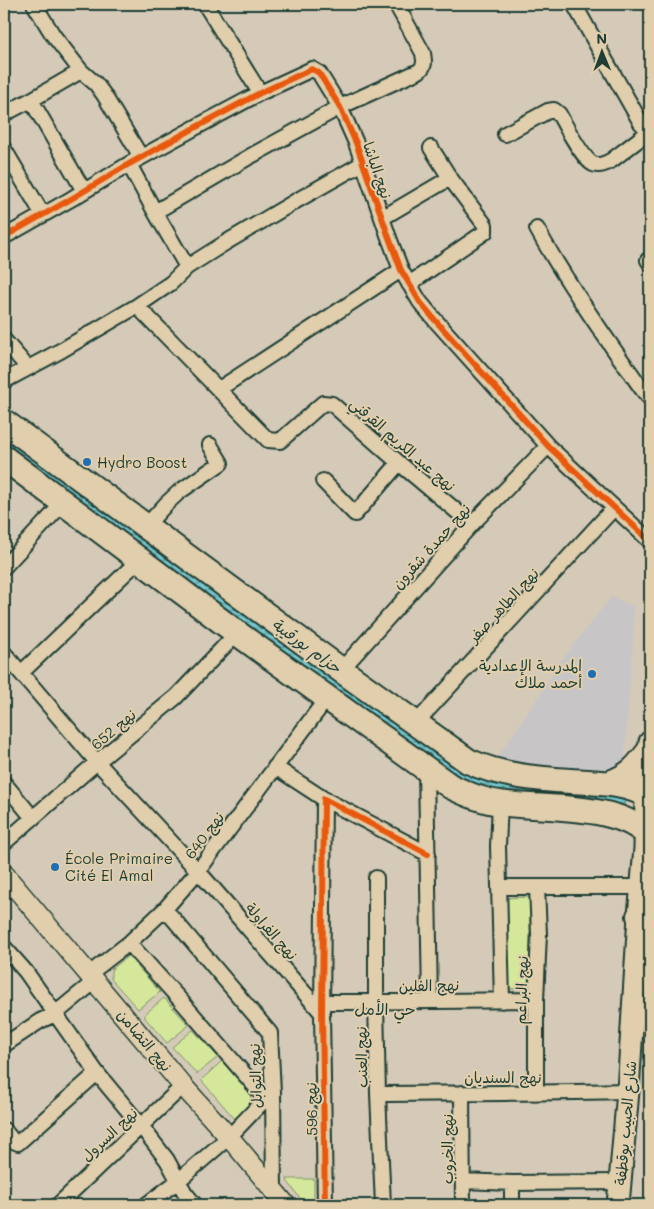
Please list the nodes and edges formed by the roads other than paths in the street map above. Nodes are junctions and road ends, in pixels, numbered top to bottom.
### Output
1 (34, 4) edge
2 (205, 4) edge
3 (396, 4) edge
4 (574, 4) edge
5 (81, 71) junction
6 (260, 93) junction
7 (31, 100) junction
8 (340, 107) junction
9 (4, 114) edge
10 (650, 132) edge
11 (505, 134) dead end
12 (431, 148) dead end
13 (4, 149) edge
14 (135, 161) junction
15 (364, 163) junction
16 (450, 178) junction
17 (84, 191) junction
18 (155, 212) junction
19 (43, 215) junction
20 (382, 218) junction
21 (537, 229) dead end
22 (4, 236) edge
23 (187, 267) junction
24 (401, 270) junction
25 (408, 284) junction
26 (137, 306) junction
27 (4, 340) edge
28 (28, 368) junction
29 (4, 381) edge
30 (219, 389) junction
31 (650, 398) edge
32 (4, 422) edge
33 (210, 444) dead end
34 (548, 446) junction
35 (4, 458) edge
36 (399, 463) junction
37 (323, 481) dead end
38 (63, 503) junction
39 (614, 508) junction
40 (472, 524) junction
41 (146, 526) junction
42 (650, 541) edge
43 (139, 560) junction
44 (4, 568) edge
45 (237, 633) junction
46 (4, 653) edge
47 (13, 669) edge
48 (340, 670) junction
49 (327, 698) junction
50 (415, 724) junction
51 (650, 746) edge
52 (97, 762) junction
53 (275, 767) junction
54 (426, 770) junction
55 (4, 783) edge
56 (610, 783) junction
57 (648, 796) edge
58 (324, 799) junction
59 (500, 803) junction
60 (33, 818) junction
61 (648, 834) edge
62 (4, 844) edge
63 (428, 854) junction
64 (198, 871) junction
65 (4, 874) edge
66 (376, 878) dead end
67 (500, 887) junction
68 (537, 887) junction
69 (644, 900) edge
70 (166, 909) junction
71 (129, 943) junction
72 (4, 947) edge
73 (92, 978) junction
74 (536, 1000) junction
75 (430, 1001) junction
76 (502, 1001) junction
77 (376, 1002) junction
78 (322, 1007) junction
79 (55, 1014) junction
80 (4, 1045) edge
81 (98, 1073) junction
82 (183, 1086) junction
83 (628, 1091) junction
84 (462, 1093) junction
85 (536, 1093) junction
86 (378, 1094) junction
87 (269, 1095) junction
88 (141, 1126) junction
89 (4, 1130) edge
90 (229, 1137) junction
91 (178, 1181) junction
92 (463, 1181) junction
93 (620, 1182) junction
94 (512, 1183) junction
95 (274, 1190) junction
96 (58, 1205) edge
97 (146, 1205) edge
98 (195, 1205) edge
99 (286, 1205) edge
100 (325, 1205) edge
101 (383, 1205) edge
102 (463, 1205) edge
103 (512, 1205) edge
104 (618, 1205) edge

1 - 5 street
2 - 6 street
3 - 8 street
4 - 10 street
5 - 7 street
5 - 14 street
6 - 8 street, نهج الباشا
6 - 14 street, نهج الباشا
7 - 9 street
7 - 17 street
8 - 15 street, نهج الباشا
8 - 18 street
10 - 11 street
12 - 16 street
13 - 19 street
14 - 17 street, نهج الباشا
14 - 18 street
15 - 20 street, نهج الباشا
15 - 23 street
16 - 20 street
16 - 25 street
17 - 19 street, نهج الباشا
18 - 23 street
19 - 22 street, نهج الباشا
20 - 24 street, نهج الباشا
21 - 31 street
23 - 26 street
24 - 25 street, نهج الباشا
24 - 30 street
25 - 34 street, نهج الباشا
26 - 28 street
26 - 30 street, نهج عبد الكريم القرقني
27 - 28 street
28 - 29 street
30 - 36 street, نهج عبد الكريم القرقني
32 - 41 highway
33 - 41 street
34 - 39 street, نهج الباشا
34 - 40 street, نهج حمدة شقرون
35 - 38 highway
36 - 37 street
36 - 40 street, نهج عبد الكريم القرقني
38 - 43 highway
38 - 44 street
39 - 42 street, نهج الباشا
39 - 50 street, نهج الطاهر صفر
40 - 48 street, نهج حمدة شقرون
41 - 48 highway
43 - 45 highway
43 - 47 street
45 - 49 highway
45 - 52 street, نهج 652
46 - 47 street, نهج الفراولة
47 - 52 street, نهج الفراولة
48 - 50 highway
49 - 53 street, نهج 640
49 - 54 highway
50 - 56 highway
51 - 56 highway
51 - 57 main road, شارع الحبيب بوقطفة
52 - 60 street, نهج 652
52 - 64 street, نهج الفراولة
53 - 58 street
53 - 64 street, نهج 640
54 - 59 highway
54 - 63 street
55 - 60 street
56 - 57 highway
57 - 61 main road, شارع الحبيب بوقطفة
58 - 63 street
58 - 78 street, نهج 596
59 - 61 highway
59 - 67 street
60 - 62 street, نهج 652
61 - 69 main road, شارع الحبيب بوقطفة
63 - 75 street
64 - 70 street, نهج 640
64 - 78 street, نهج الفراولة
65 - 73 street, نهج التضامن
66 - 77 street, نهج العنب
67 - 68 street
67 - 76 street
68 - 69 street
68 - 74 street, نهج البراعم
69 - 83 main road, شارع الحبيب بوقطفة
70 - 71 street, نهج 640
70 - 87 street, نهج التوابل
71 - 73 street, نهج 640
71 - 87 street
72 - 79 street
73 - 79 street, نهج 640
73 - 82 street, نهج التضامن
74 - 76 street, نهج الفلين
74 - 85 street, نهج البراعم
75 - 76 street, نهج الفلين
75 - 77 street, نهج الفلين
77 - 78 street, نهج الفلين
77 - 86 street, نهج العنب
78 - 100 street, نهج 596
79 - 80 street, نهج 640
79 - 81 street
81 - 88 street
81 - 89 street
82 - 88 street, نهج السرول
82 - 90 street, نهج التضامن
83 - 85 street, نهج السنديان
83 - 93 main road, شارع الحبيب بوقطفة
84 - 85 street, نهج السنديان
84 - 86 street, نهج السنديان
84 - 92 street, نهج الخروب
86 - 101 street, نهج العنب
87 - 90 street
87 - 95 street, نهج التوابل
88 - 91 street
88 - 96 street, نهج السرول
90 - 91 street
90 - 95 street, نهج التضامن
91 - 97 street
91 - 98 street
92 - 94 street
92 - 102 street, نهج الخروب
93 - 94 street
93 - 104 main road, شارع الحبيب بوقطفة
94 - 103 street
95 - 99 street, نهج التضامن

